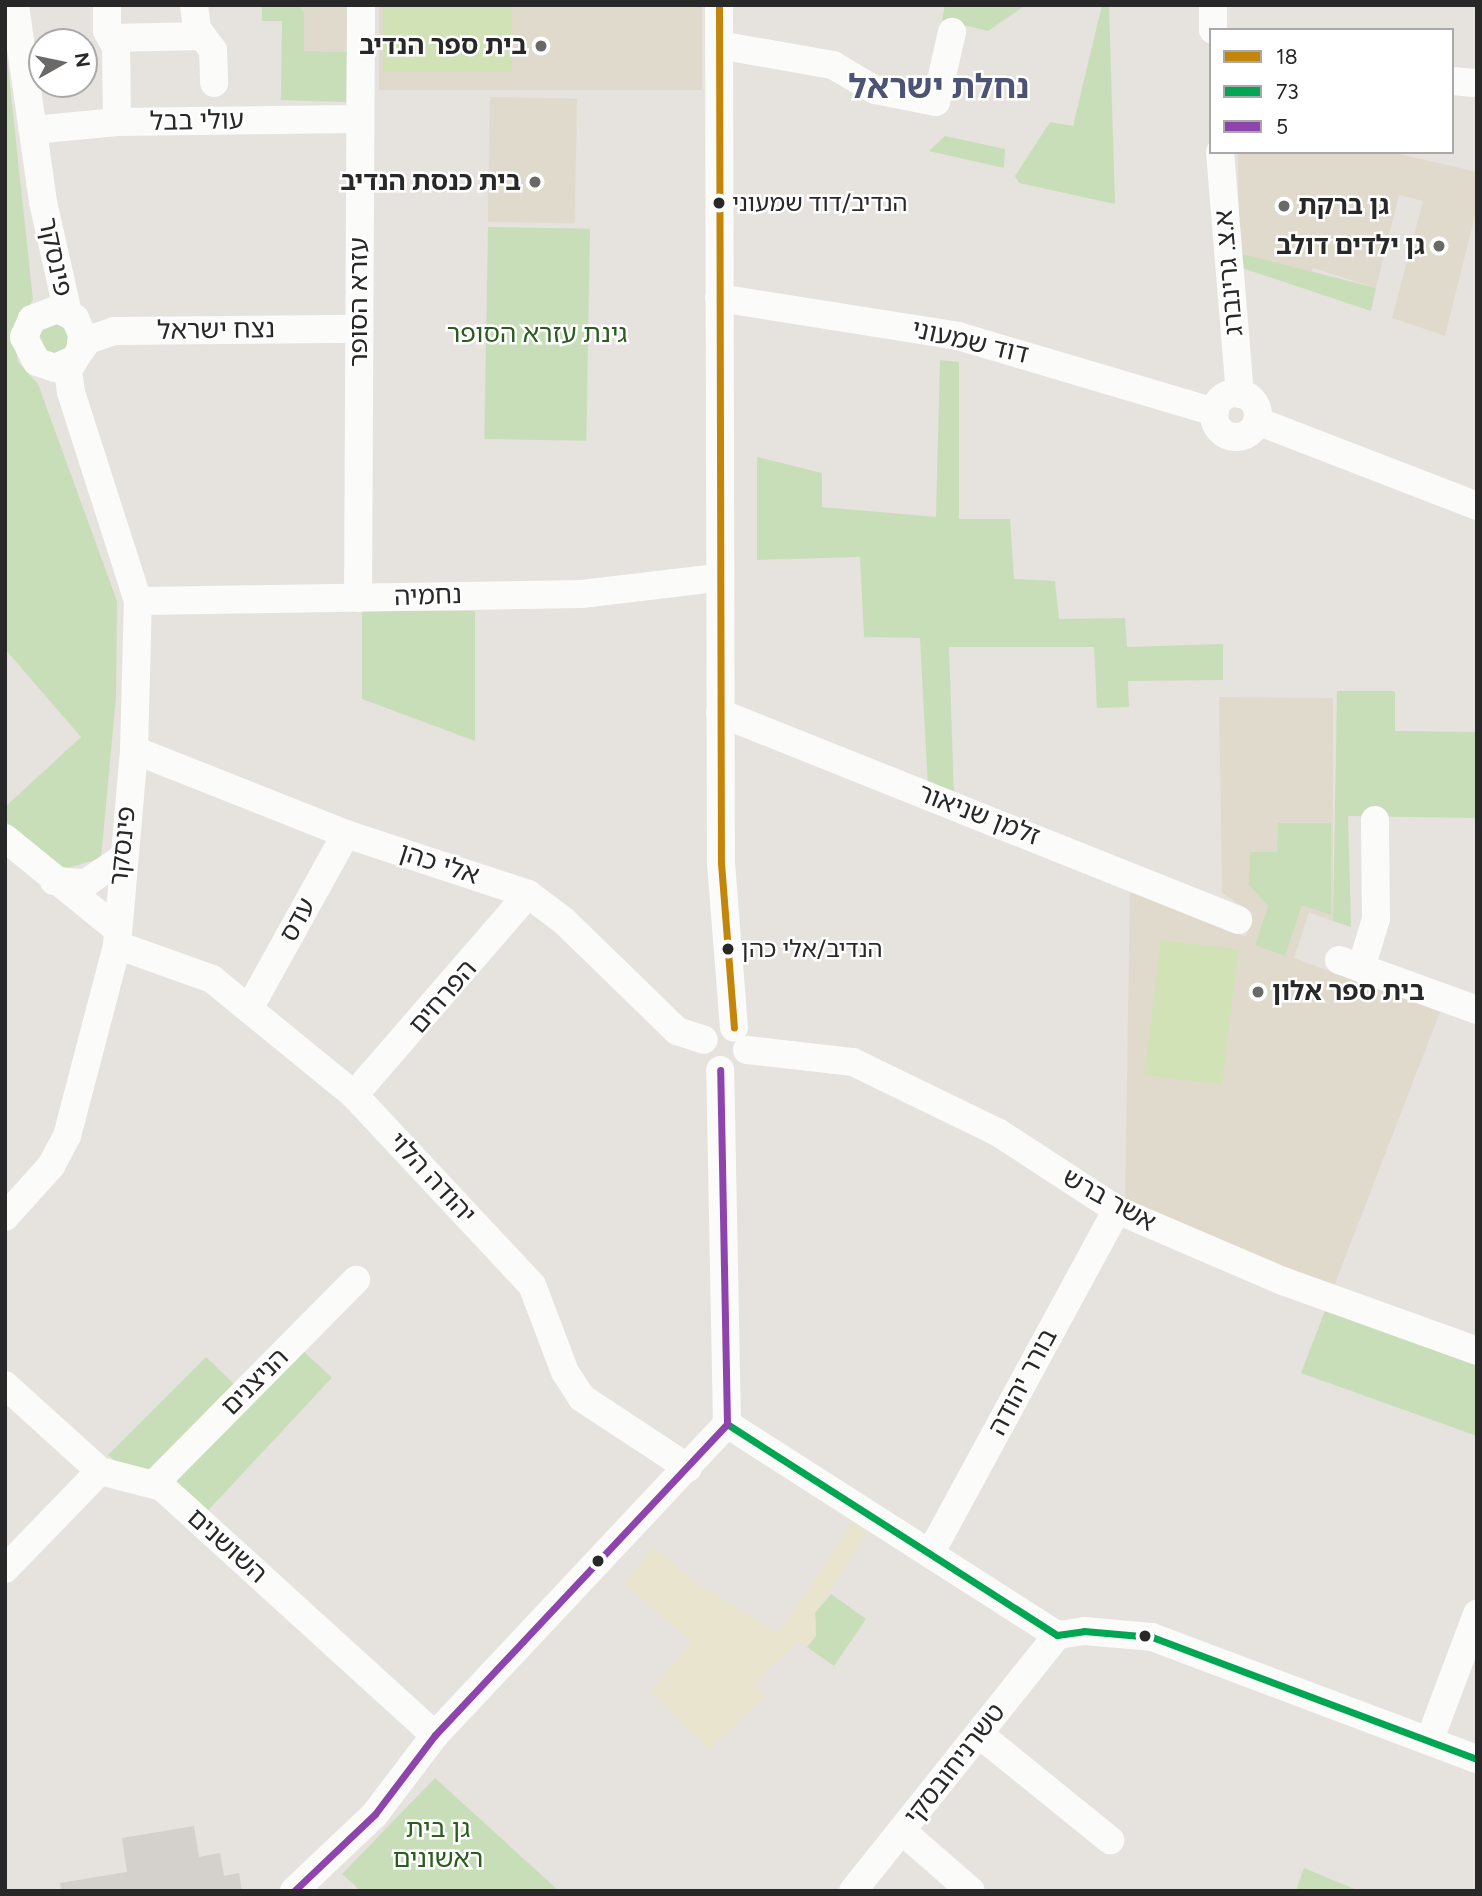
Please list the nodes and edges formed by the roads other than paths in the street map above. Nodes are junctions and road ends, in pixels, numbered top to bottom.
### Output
1 (15, 5) edge
2 (22, 5) edge
3 (107, 5) edge
4 (194, 5) edge
5 (360, 5) edge
6 (719, 5) edge
7 (1213, 5) edge
8 (1213, 28) edge
9 (952, 32) dead end
10 (201, 36) junction
11 (111, 38) junction
12 (22, 43) junction
13 (719, 45) junction
14 (1454, 81) edge
15 (214, 83) dead end
16 (1477, 83) edge
17 (360, 119) junction
18 (117, 122) junction
19 (34, 130) junction
20 (1220, 154) edge
21 (719, 298) junction
22 (54, 313) junction
23 (359, 329) junction
24 (76, 355) junction
25 (37, 362) junction
26 (1240, 394) junction
27 (1215, 412) junction
28 (1257, 421) junction
29 (91, 456) junction
30 (1477, 506) edge
31 (718, 578) junction
32 (358, 598) junction
33 (138, 601) junction
34 (720, 713) junction
35 (134, 750) junction
36 (1375, 820) dead end
37 (346, 834) junction
38 (5, 838) edge
39 (121, 859) junction
40 (54, 881) junction
41 (528, 894) junction
42 (1238, 920) dead end
43 (117, 937) junction
44 (250, 1007) junction
45 (1477, 1010) edge
46 (741, 1039) junction
47 (704, 1040) junction
48 (720, 1070) junction
49 (354, 1095) junction
50 (1117, 1210) junction
51 (5, 1217) edge
52 (356, 1280) dead end
53 (1477, 1351) edge
54 (5, 1385) edge
55 (727, 1424) junction
56 (688, 1468) junction
57 (100, 1471) junction
58 (161, 1488) junction
59 (930, 1555) junction
60 (5, 1569) edge
61 (1477, 1614) edge
62 (1057, 1635) junction
63 (979, 1734) junction
64 (435, 1735) junction
65 (1430, 1739) junction
66 (1477, 1759) edge
67 (902, 1832) junction
68 (1110, 1840) dead end
69 (295, 1891) edge
70 (853, 1891) edge
71 (971, 1891) edge

1 - 12 street, פינסקר
2 - 12 street, פינסקר
3 - 11 street
4 - 10 street
5 - 17 street, עזרא הסופר
6 - 13 street
7 - 8 street
9 - 13 street
10 - 11 street
10 - 15 street
11 - 18 street
12 - 19 street, פינסקר
13 - 21 street
14 - 16 street
17 - 18 street, עולי בבל
17 - 23 street, עזרא הסופר
18 - 19 street, עולי בבל
19 - 22 street, פינסקר
20 - 26 street, א.צ. גרינברג
21 - 27 street, דוד שמעוני
21 - 31 street
22 - 24 street
22 - 25 street
23 - 24 street, נצח ישראל
23 - 32 street, עזרא הסופר
24 - 25 street
24 - 29 street, פינסקר
25 - 29 street, פינסקר
26 - 27 street
26 - 28 street
27 - 28 street
28 - 30 street
29 - 33 street, פינסקר
31 - 32 street, נחמיה
31 - 34 street
32 - 33 street, נחמיה
33 - 35 street, פינסקר
34 - 42 street, זלמן שניאור
34 - 46 street
35 - 37 street, אלי כהן
35 - 39 street, פינסקר
36 - 45 street
37 - 41 street, אלי כהן
37 - 44 street, עדס
38 - 40 street, יהודה הלוי
39 - 40 street
39 - 43 street, פינסקר
40 - 43 street, יהודה הלוי
41 - 47 street, אלי כהן
41 - 49 street, הפרחים
43 - 44 street, יהודה הלוי
43 - 51 street, פינסקר
44 - 49 street, יהודה הלוי
46 - 47 street
46 - 48 street
46 - 50 street, אשר ברש
47 - 48 street
48 - 55 street
49 - 56 street, יהודה הלוי
50 - 53 street, אשר ברש
50 - 59 street, בורר יהודה
52 - 58 street, הניצנים
54 - 57 street, השושנים
55 - 56 street
55 - 59 street
56 - 64 street
57 - 58 street, השושנים
57 - 60 street
58 - 64 street, השושנים
59 - 62 street
61 - 65 street
62 - 63 street, טשרניחובסקי
62 - 65 street
63 - 67 street, טשרניחובסקי
63 - 68 street
64 - 69 street
65 - 66 street
67 - 70 street, טשרניחובסקי
67 - 71 street

